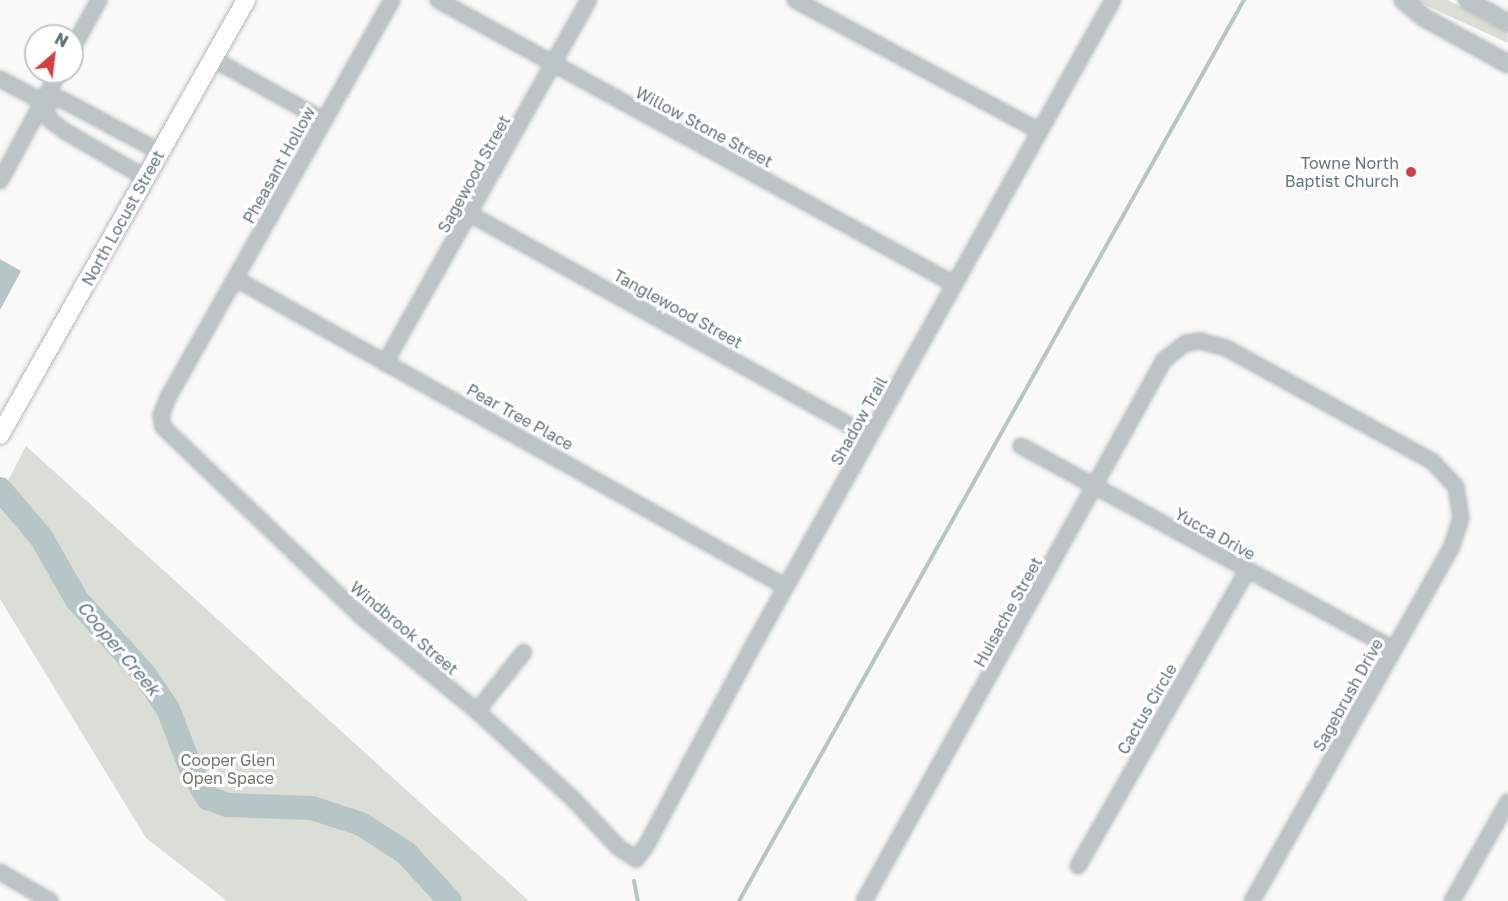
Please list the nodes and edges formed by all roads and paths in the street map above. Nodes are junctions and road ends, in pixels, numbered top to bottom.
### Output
1 (99, 0) edge
2 (246, 0) edge
3 (392, 0) edge
4 (438, 0) edge
5 (589, 0) edge
6 (795, 0) edge
7 (1113, 0) edge
8 (1403, 0) edge
9 (1467, 0) edge
10 (1508, 23) edge
11 (84, 27) edge
12 (213, 59) junction
13 (554, 64) junction
14 (1508, 64) edge
15 (0, 79) edge
16 (53, 84) edge
17 (43, 102) junction
18 (323, 120) junction
19 (1039, 132) junction
20 (160, 152) junction
21 (146, 178) junction
22 (0, 181) edge
23 (470, 214) junction
24 (236, 279) junction
25 (954, 284) junction
26 (385, 363) junction
27 (161, 415) joint
28 (0, 435) edge
29 (869, 436) junction
30 (1021, 446) dead end
31 (1097, 486) junction
32 (1459, 501) joint
33 (1247, 571) junction
34 (786, 587) junction
35 (1393, 649) junction
36 (525, 652) dead end
37 (477, 711) junction
38 (1508, 802) edge
39 (636, 859) joint
40 (1078, 866) dead end
41 (0, 872) edge
42 (50, 901) edge
43 (864, 901) edge
44 (1252, 901) edge
45 (1452, 901) edge

1 - 11 street
2 - 12 main road, North Locust Street
3 - 18 street, Pheasant Hollow
4 - 13 street, Willow Stone Street
5 - 13 street, Sagewood Street
6 - 19 street
7 - 19 street, Shadow Trail
8 - 14 street
9 - 10 street
12 - 18 street
12 - 20 main road, North Locust Street
13 - 23 street, Sagewood Street
13 - 25 street, Willow Stone Street
15 - 17 street
16 - 17 street
17 - 20 street
17 - 21 street
17 - 22 street
18 - 24 street, Pheasant Hollow
19 - 25 street, Shadow Trail
20 - 21 main road, North Locust Street
21 - 28 main road, North Locust Street
23 - 26 street, Sagewood Street
23 - 29 street, Tanglewood Street
24 - 26 street, Pear Tree Place
24 - 27 street, Pheasant Hollow
25 - 29 street, Shadow Trail
26 - 34 street, Pear Tree Place
27 - 37 street, Windbrook Street
29 - 34 street, Shadow Trail
30 - 31 street, Yucca Drive
31 - 32 street, Huisache Street
31 - 33 street, Yucca Drive
31 - 43 street, Huisache Street
32 - 35 street, Sagebrush Drive
33 - 35 street, Yucca Drive
33 - 40 street, Cactus Circle
34 - 39 street, Shadow Trail
35 - 44 street, Sagebrush Drive
36 - 37 street
37 - 39 street, Windbrook Street
38 - 45 street
41 - 42 street

